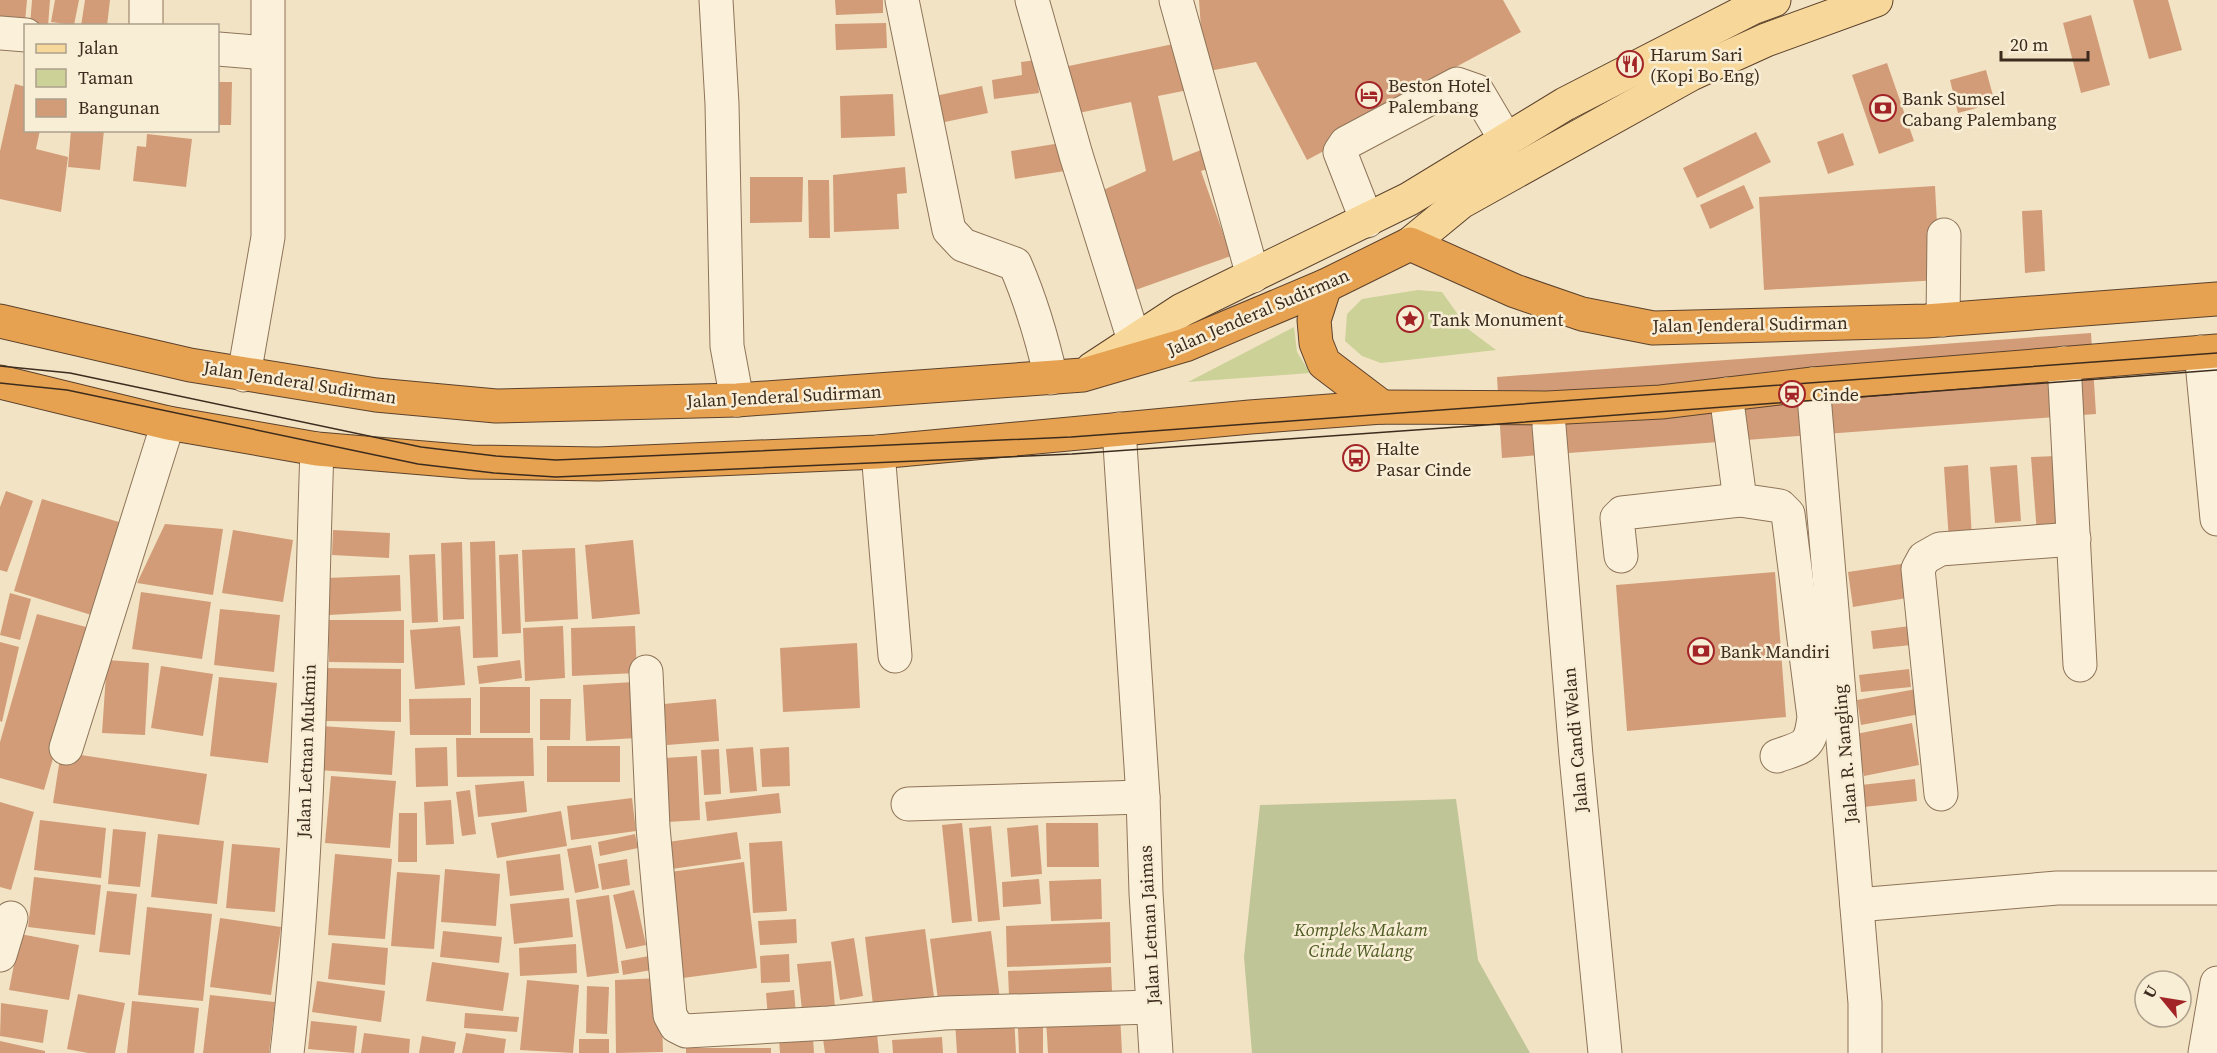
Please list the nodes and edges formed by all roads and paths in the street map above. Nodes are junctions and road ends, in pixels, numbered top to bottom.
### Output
1 (146, 0) edge
2 (268, 0) edge
3 (716, 0) edge
4 (902, 0) edge
5 (1032, 0) edge
6 (1176, 0) edge
7 (1875, 0) edge
8 (1758, 3) edge
9 (146, 24) edge
10 (0, 33) edge
11 (24, 35) edge
12 (219, 49) edge
13 (267, 53) junction
14 (1506, 140) junction
15 (1367, 220) junction
16 (1944, 234) dead end
17 (1410, 244) junction
18 (1253, 276) junction
19 (1325, 286) junction
20 (2217, 299) edge
21 (1943, 320) junction
22 (0, 321) edge
23 (1134, 340) junction
24 (2209, 351) edge
25 (2064, 363) junction
26 (244, 375) junction
27 (1083, 375) junction
28 (1051, 378) junction
29 (0, 382) edge
30 (1813, 384) junction
31 (1726, 394) junction
32 (737, 400) junction
33 (1382, 407) junction
34 (168, 423) junction
35 (1549, 426) dead end
36 (1119, 429) junction
37 (317, 449) junction
38 (878, 452) junction
39 (1740, 500) junction
40 (2217, 519) edge
41 (2074, 539) junction
42 (1621, 555) dead end
43 (895, 656) dead end
44 (2080, 665) dead end
45 (646, 672) dead end
46 (66, 748) dead end
47 (1777, 756) dead end
48 (1941, 794) dead end
49 (1143, 797) junction
50 (908, 804) dead end
51 (2217, 888) edge
52 (1857, 905) junction
53 (11, 918) dead end
54 (0, 956) edge
55 (2217, 983) edge
56 (1152, 1007) junction
57 (287, 1053) edge
58 (1156, 1053) edge
59 (1605, 1053) edge
60 (1865, 1053) edge
61 (2205, 1053) edge

1 - 9 street
2 - 13 street
3 - 32 street
4 - 28 street
5 - 23 street
6 - 18 street
7 - 17 main road
8 - 14 main road
10 - 11 street
12 - 13 street
13 - 26 street
14 - 15 main road
14 - 15 street
15 - 18 main road
16 - 21 street
17 - 19 highway, Jalan Jenderal Sudirman
17 - 21 highway, Jalan Jenderal Sudirman
18 - 23 main road
19 - 27 highway, Jalan Jenderal Sudirman
19 - 33 highway
20 - 21 highway, Jalan Jenderal Sudirman
22 - 26 highway, Jalan Jenderal Sudirman
23 - 27 main road
24 - 25 highway
24 - 40 street
25 - 30 highway
25 - 41 street
26 - 32 highway, Jalan Jenderal Sudirman
27 - 28 highway, Jalan Jenderal Sudirman
28 - 32 highway, Jalan Jenderal Sudirman
29 - 34 highway
30 - 31 highway
30 - 52 street, Jalan R. Nangling
31 - 33 highway
31 - 39 street
33 - 36 highway
34 - 37 highway
34 - 46 street
35 - 59 street, Jalan Candi Welan
36 - 38 highway
36 - 49 street, Jalan Letnan Jaimas
37 - 38 highway
37 - 57 street, Jalan Letnan Mukmin
38 - 43 street
39 - 42 street
39 - 47 street
41 - 44 street
41 - 48 street
45 - 56 street
49 - 50 street
49 - 56 street, Jalan Letnan Jaimas
51 - 52 street
52 - 60 street, Jalan R. Nangling
53 - 54 street
55 - 61 street
56 - 58 street, Jalan Letnan Jaimas

